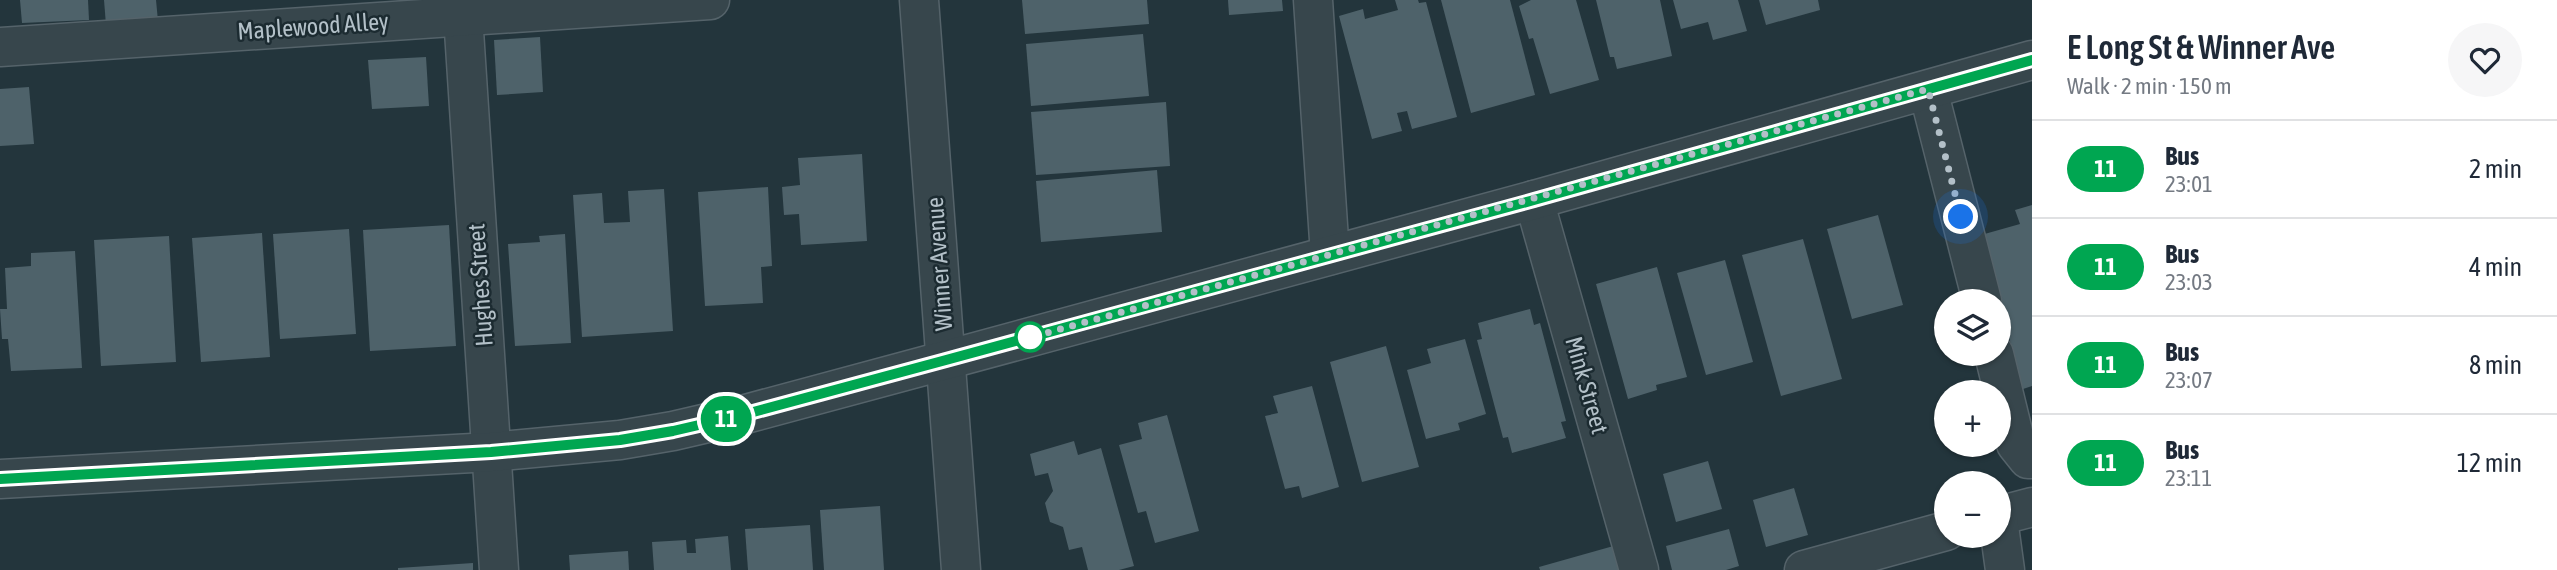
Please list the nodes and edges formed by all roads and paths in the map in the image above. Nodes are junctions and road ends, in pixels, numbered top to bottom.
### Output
1 (710, 0) edge
2 (919, 0) edge
3 (1313, 0) edge
4 (463, 8) edge
5 (0, 47) edge
6 (2032, 60) edge
7 (1928, 89) junction
8 (1534, 200) junction
9 (1329, 254) junction
10 (1979, 289) edge
11 (946, 360) junction
12 (1997, 366) edge
13 (491, 452) junction
14 (2032, 459) edge
15 (0, 479) edge
16 (2032, 507) edge
17 (2011, 514) edge
18 (1934, 534) edge
19 (2002, 548) edge
20 (499, 570) edge
21 (961, 570) edge
22 (1639, 570) edge
23 (1804, 570) edge
24 (2005, 570) edge

1 - 4 street, Maplewood Alley
2 - 11 street, Winner Avenue
3 - 9 street
4 - 5 street, Maplewood Alley
4 - 13 street, Hughes Street
6 - 7 street
7 - 8 street
7 - 10 street
8 - 9 street
8 - 22 street, Mink Street
9 - 11 street
11 - 13 street
11 - 21 street, Winner Avenue
12 - 14 street
13 - 15 street
13 - 20 street, Hughes Street
16 - 17 street
18 - 23 street
19 - 24 street

